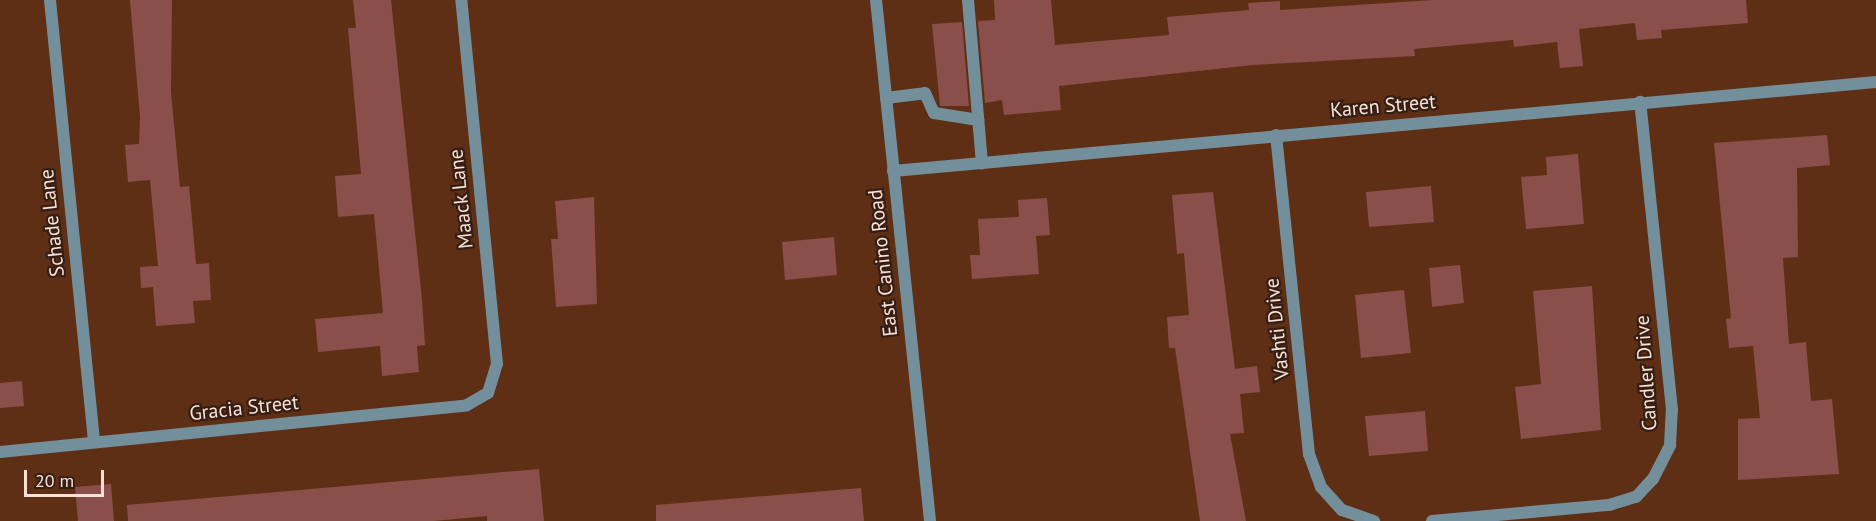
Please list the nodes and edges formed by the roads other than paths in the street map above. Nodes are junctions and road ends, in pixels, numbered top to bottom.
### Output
1 (50, 0) edge
2 (461, 0) edge
3 (876, 0) edge
4 (968, 0) edge
5 (1876, 82) edge
6 (886, 98) junction
7 (1640, 102) junction
8 (978, 120) junction
9 (1276, 135) junction
10 (982, 163) junction
11 (893, 171) junction
12 (488, 393) joint
13 (94, 442) junction
14 (0, 452) edge
15 (930, 521) edge
16 (1374, 521) edge
17 (1432, 521) edge

1 - 13 street, Schade Lane
2 - 12 street, Maack Lane
3 - 6 street, East Canino Road
4 - 8 street
5 - 7 street, Karen Street
6 - 8 street
6 - 11 street, East Canino Road
7 - 9 street, Karen Street
7 - 17 street, Candler Drive
8 - 10 street
9 - 10 street, Karen Street
9 - 16 street, Vashti Drive
10 - 11 street, Karen Street
11 - 15 street, East Canino Road
12 - 13 street, Gracia Street
13 - 14 street, Gracia Street

